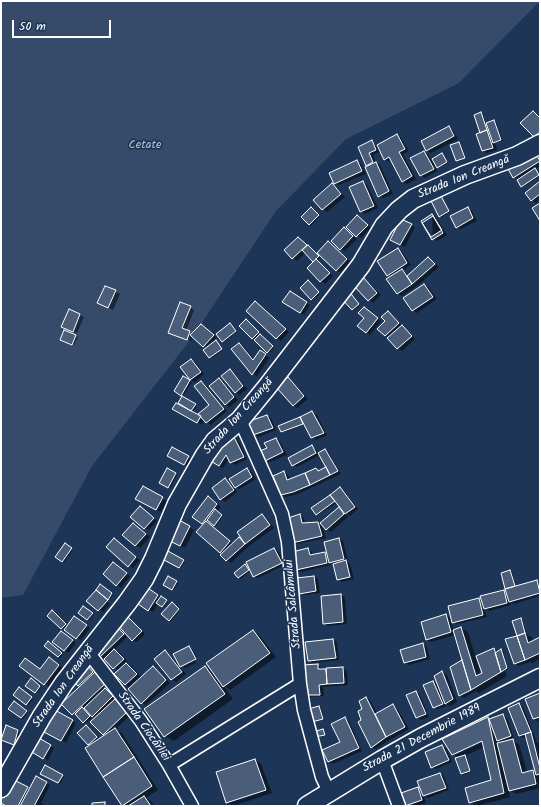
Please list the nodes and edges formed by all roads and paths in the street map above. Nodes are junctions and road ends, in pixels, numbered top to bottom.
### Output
1 (540, 144) edge
2 (240, 420) junction
3 (88, 652) junction
4 (540, 678) edge
5 (300, 684) junction
6 (382, 760) junction
7 (169, 765) junction
8 (1, 788) edge
9 (330, 792) junction
10 (192, 806) edge
11 (307, 806) edge
12 (399, 806) edge

1 - 2 street, Strada Ion Creangă
2 - 3 street, Strada Ion Creangă
2 - 5 street, Strada Salcâmului
3 - 7 street, Strada Ciocârliei
3 - 8 street, Strada Ion Creangă
4 - 6 street, Strada 21 Decembrie 1989
5 - 7 street
5 - 9 street, Strada Salcâmului
6 - 9 street, Strada 21 Decembrie 1989
6 - 12 street
7 - 10 street, Strada Ciocârliei
9 - 11 street, Strada 21 Decembrie 1989

